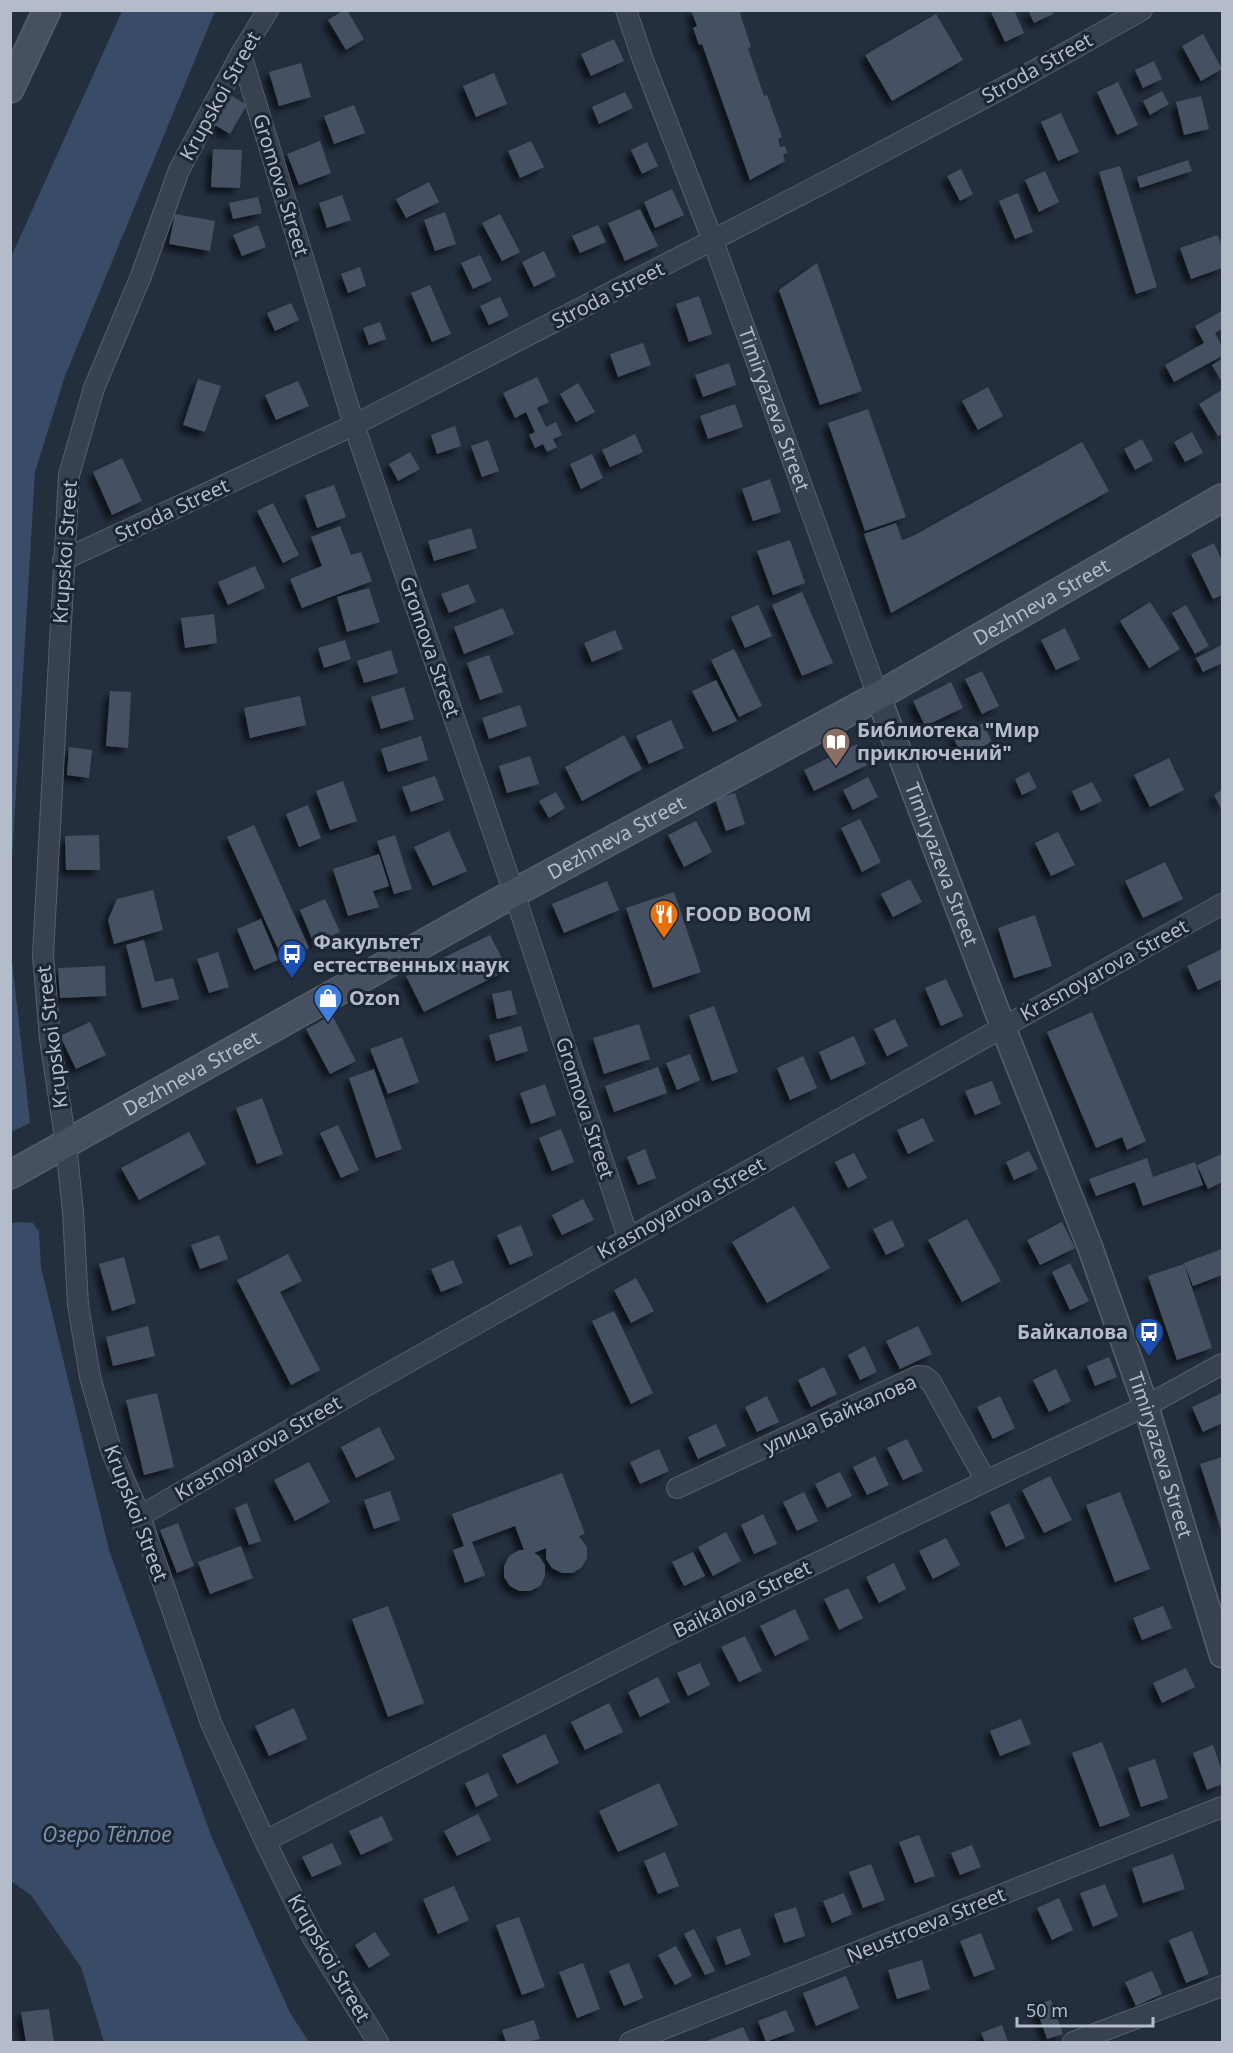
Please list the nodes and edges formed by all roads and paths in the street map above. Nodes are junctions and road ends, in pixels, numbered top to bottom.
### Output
1 (46, 10) edge
2 (268, 10) edge
3 (626, 10) edge
4 (1142, 10) edge
5 (241, 54) junction
6 (10, 89) edge
7 (713, 241) junction
8 (354, 425) junction
9 (1222, 498) edge
10 (63, 560) junction
11 (878, 696) junction
12 (514, 893) junction
13 (1222, 904) edge
14 (1003, 1027) junction
15 (66, 1144) junction
16 (10, 1175) edge
17 (628, 1238) junction
18 (1222, 1364) edge
19 (1146, 1406) junction
20 (986, 1480) junction
21 (677, 1488) dead end
22 (140, 1516) junction
23 (1222, 1655) edge
24 (1222, 1807) edge
25 (265, 1841) junction
26 (1222, 1986) edge
27 (378, 2043) edge
28 (630, 2043) edge
29 (1073, 2043) edge

1 - 6 main road
2 - 5 street, Krupskoi Street
3 - 7 street, Timiryazeva Street
4 - 7 street, Stroda Street
5 - 8 street, Gromova Street
5 - 10 street, Krupskoi Street
7 - 8 street, Stroda Street
7 - 11 street, Timiryazeva Street
8 - 10 street, Stroda Street
8 - 12 street, Gromova Street
9 - 11 main road, Dezhneva Street
10 - 15 street, Krupskoi Street
11 - 12 main road, Dezhneva Street
11 - 14 street, Timiryazeva Street
12 - 15 main road, Dezhneva Street
12 - 17 street, Gromova Street
13 - 14 street, Krasnoyarova Street
14 - 17 street, Krasnoyarova Street
14 - 19 street, Timiryazeva Street
15 - 16 main road, Dezhneva Street
15 - 22 street, Krupskoi Street
17 - 22 street, Krasnoyarova Street
18 - 19 street, Baikalova Street
19 - 20 street, Baikalova Street
19 - 23 street, Timiryazeva Street
20 - 21 street, улица Байкалова
20 - 25 street, Baikalova Street
22 - 25 street, Krupskoi Street
24 - 28 street, Neustroeva Street
25 - 27 street, Krupskoi Street
26 - 29 street

